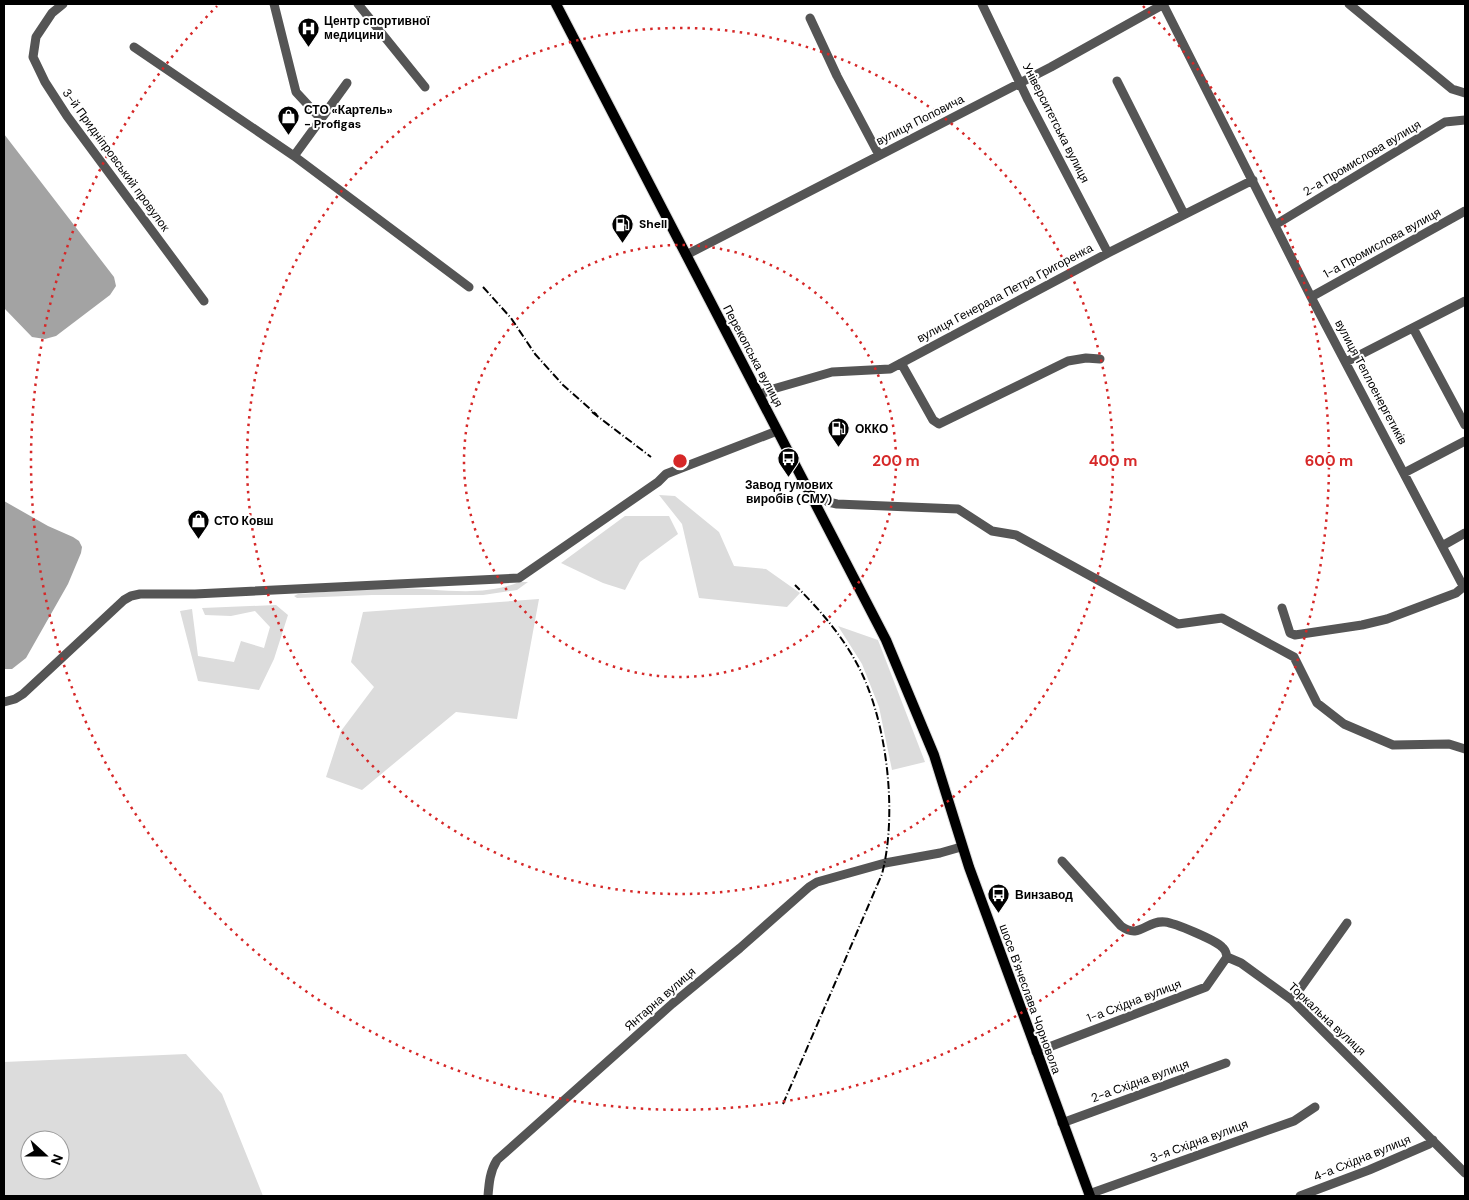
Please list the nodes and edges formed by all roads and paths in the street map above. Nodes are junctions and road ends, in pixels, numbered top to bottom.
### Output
1 (63, 4) edge
2 (274, 4) edge
3 (358, 4) edge
4 (556, 4) edge
5 (982, 4) edge
6 (1163, 4) edge
7 (1349, 4) edge
8 (810, 18) dead end
9 (134, 47) dead end
10 (1117, 81) dead end
11 (1021, 82) junction
12 (347, 83) dead end
13 (425, 87) dead end
14 (1465, 93) edge
15 (321, 119) junction
16 (1465, 120) edge
17 (879, 155) junction
18 (294, 156) junction
19 (1252, 180) junction
20 (1465, 211) edge
21 (1184, 214) junction
22 (1275, 225) junction
23 (1108, 253) junction
24 (686, 254) junction
25 (469, 287) dead end
26 (1311, 297) junction
27 (204, 301) dead end
28 (1465, 301) edge
29 (1413, 328) junction
30 (1100, 359) dead end
31 (1346, 362) junction
32 (901, 363) junction
33 (759, 395) junction
34 (1465, 424) edge
35 (777, 431) junction
36 (1465, 441) edge
37 (1404, 473) junction
38 (828, 502) dead end
39 (1465, 533) edge
40 (1442, 546) junction
41 (1282, 608) dead end
42 (4, 702) edge
43 (921, 723) joint
44 (1465, 749) edge
45 (962, 847) junction
46 (1062, 861) dead end
47 (1347, 923) dead end
48 (1227, 958) junction
49 (1292, 1000) junction
50 (1036, 1052) junction
51 (1226, 1063) dead end
52 (1315, 1107) dead end
53 (1062, 1122) junction
54 (1433, 1140) junction
55 (1465, 1173) edge
56 (1090, 1195) edge
57 (488, 1196) edge
58 (1300, 1196) edge

1 - 27 street, 3-й Придніпровський провулок
2 - 15 street
3 - 13 street
4 - 24 main road, Перекопська вулиця
5 - 11 street, Університетська вулиця
6 - 11 street, вулиця Поповича
6 - 19 street, вулиця Теплоенергетиків
7 - 14 street
8 - 17 street
9 - 18 street
10 - 21 street
11 - 17 street, вулиця Поповича
11 - 23 street, Університетська вулиця
12 - 15 street
15 - 18 street
16 - 22 street, 2-а Промислова вулиця
17 - 24 street, вулиця Поповича
18 - 25 street
19 - 21 street, вулиця Генерала Петра Григоренка
19 - 22 street, вулиця Теплоенергетиків
20 - 26 street, 1-а Промислова вулиця
21 - 23 street, вулиця Генерала Петра Григоренка
22 - 26 street, вулиця Теплоенергетиків
23 - 32 street, вулиця Генерала Петра Григоренка
24 - 33 main road, Перекопська вулиця
26 - 31 street, вулиця Теплоенергетиків
28 - 29 street
29 - 31 street
29 - 34 street
30 - 32 street
31 - 37 street, вулиця Теплоенергетиків
32 - 33 street, вулиця Генерала Петра Григоренка
33 - 35 main road, Перекопська вулиця
35 - 42 street
35 - 43 main road, Перекопська вулиця
36 - 37 street
37 - 40 street, вулиця Теплоенергетиків
38 - 44 street
39 - 40 street
40 - 41 street, вулиця Теплоенергетиків
43 - 45 main road, шосе В'ячеслава Чорновола
45 - 50 main road, шосе В'ячеслава Чорновола
45 - 57 street, Янтарна вулиця
46 - 48 street, Торкальна вулиця
47 - 49 street
48 - 49 street, Торкальна вулиця
48 - 50 street, 1-а Східна вулиця
49 - 54 street, Торкальна вулиця
50 - 53 main road, шосе В'ячеслава Чорновола
51 - 53 street, 2-а Східна вулиця
52 - 56 street, 3-я Східна вулиця
53 - 56 main road, шосе В'ячеслава Чорновола
54 - 55 street, Торкальна вулиця
54 - 58 street, 4-а Східна вулиця

